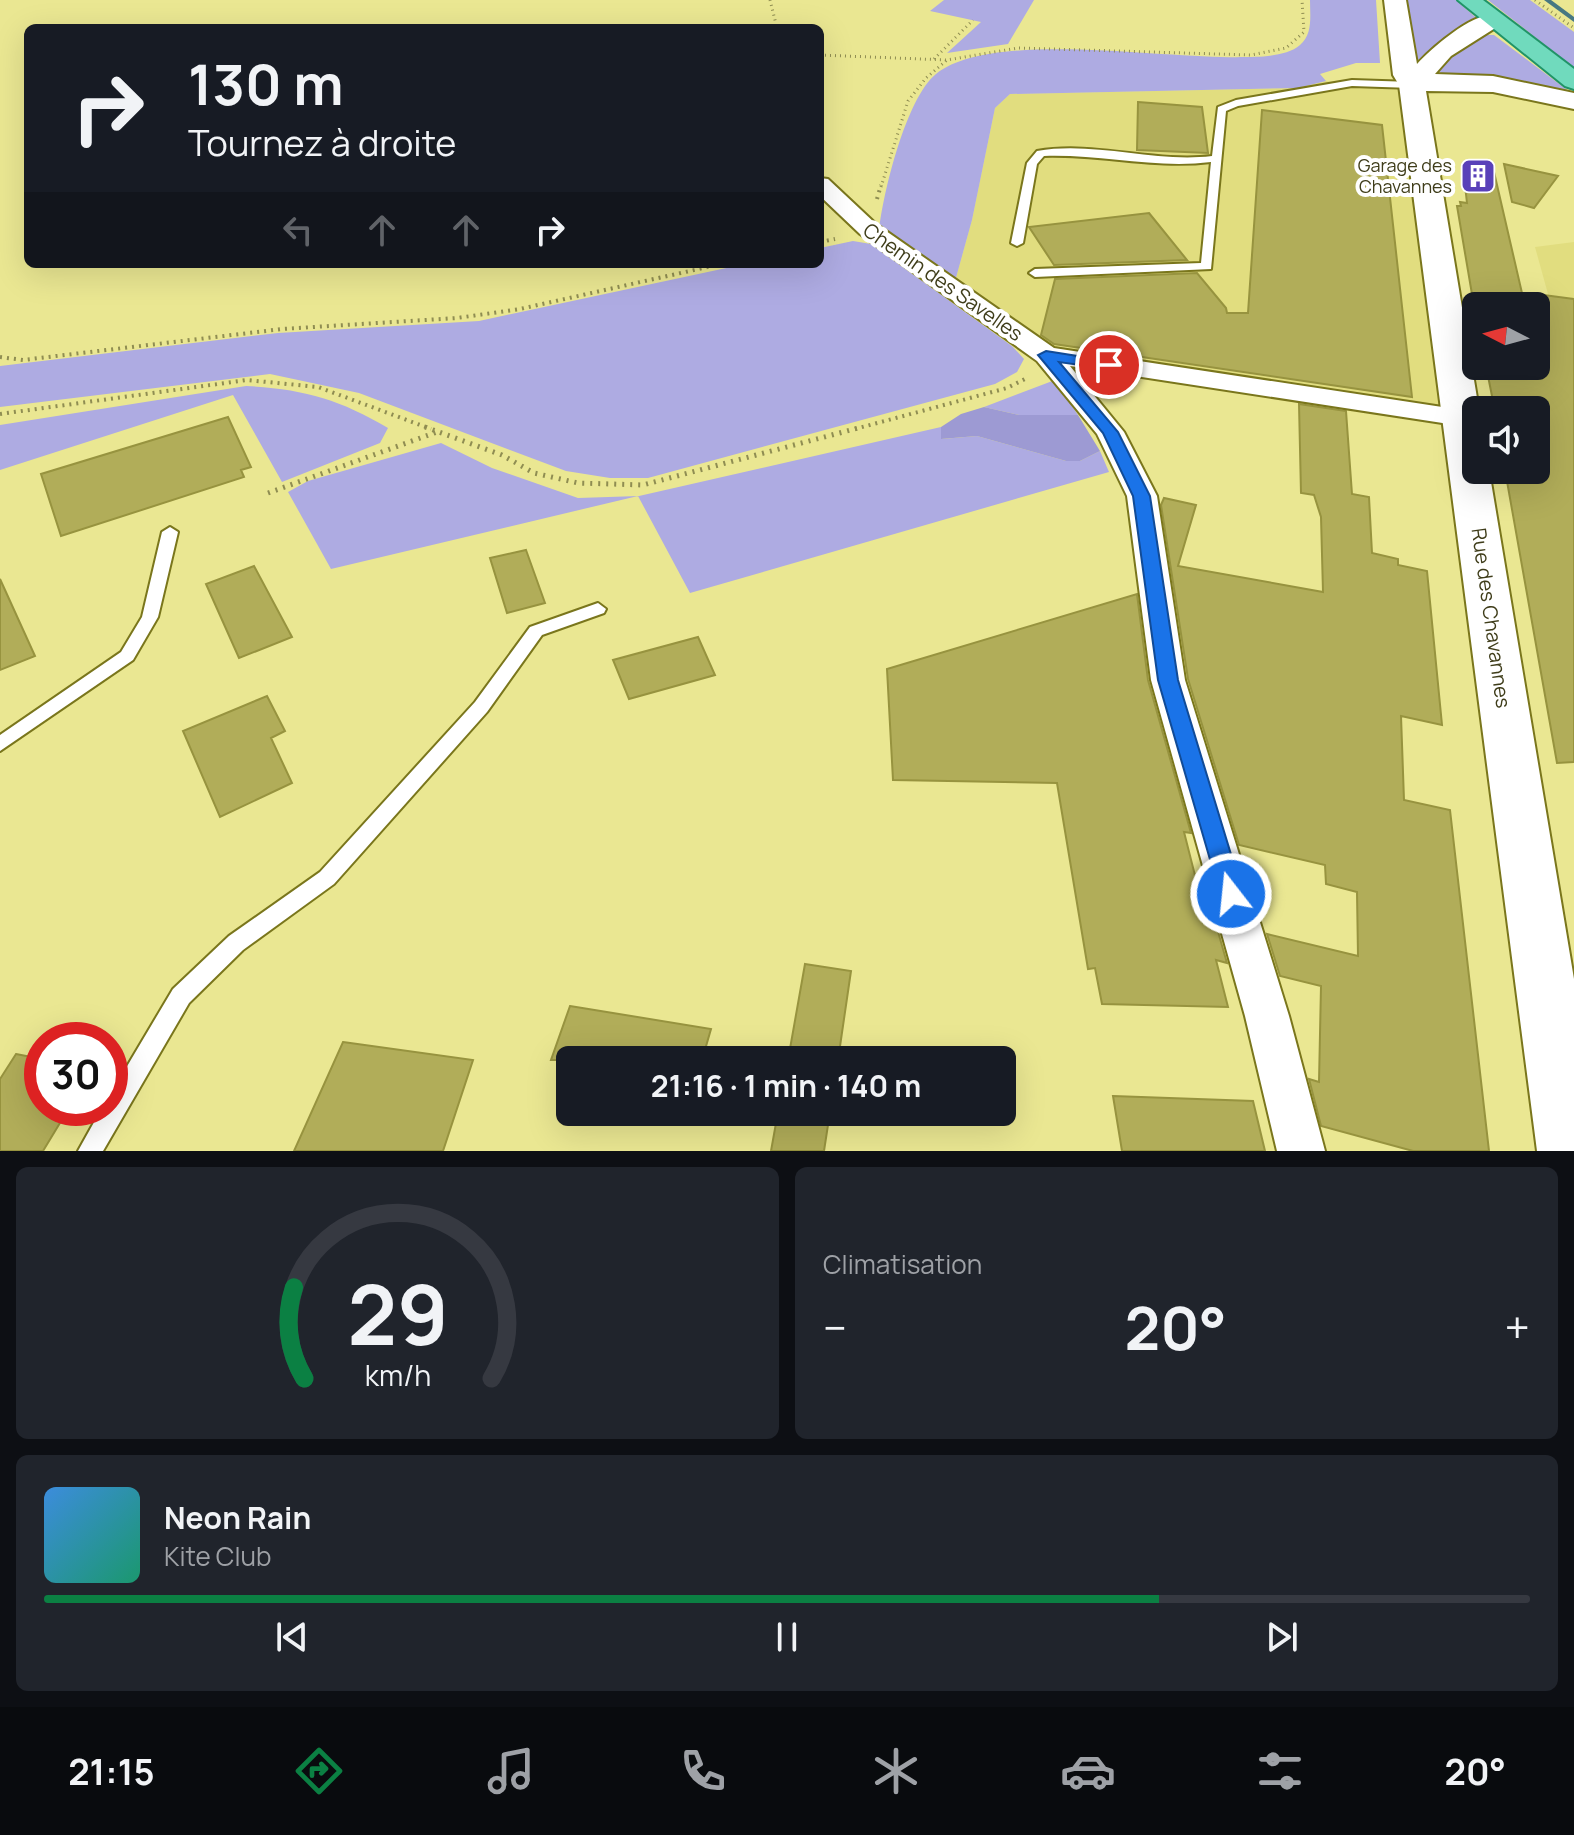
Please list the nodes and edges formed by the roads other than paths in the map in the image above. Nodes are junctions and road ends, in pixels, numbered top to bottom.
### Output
1 (1395, 0) edge
2 (1469, 0) edge
3 (1492, 20) junction
4 (1574, 81) edge
5 (1412, 85) junction
6 (1574, 101) edge
7 (1218, 158) junction
8 (824, 188) edge
9 (1017, 243) dead end
10 (1035, 273) dead end
11 (1046, 355) junction
12 (1462, 418) joint
13 (1472, 484) edge
14 (170, 532) dead end
15 (598, 609) dead end
16 (0, 744) edge
17 (90, 1151) edge
18 (1301, 1151) edge
19 (1570, 1151) edge

1 - 5 main road, Rue des Chavannes
2 - 3 main road
3 - 4 main road
3 - 5 main road
5 - 6 main road
5 - 7 lane
5 - 12 main road, Rue des Chavannes
7 - 9 lane
7 - 10 lane
8 - 11 street, Chemin des Savelles
11 - 12 street
11 - 18 street, Chemin des Savelles
13 - 19 main road, Rue des Chavannes
14 - 16 lane
15 - 17 lane

